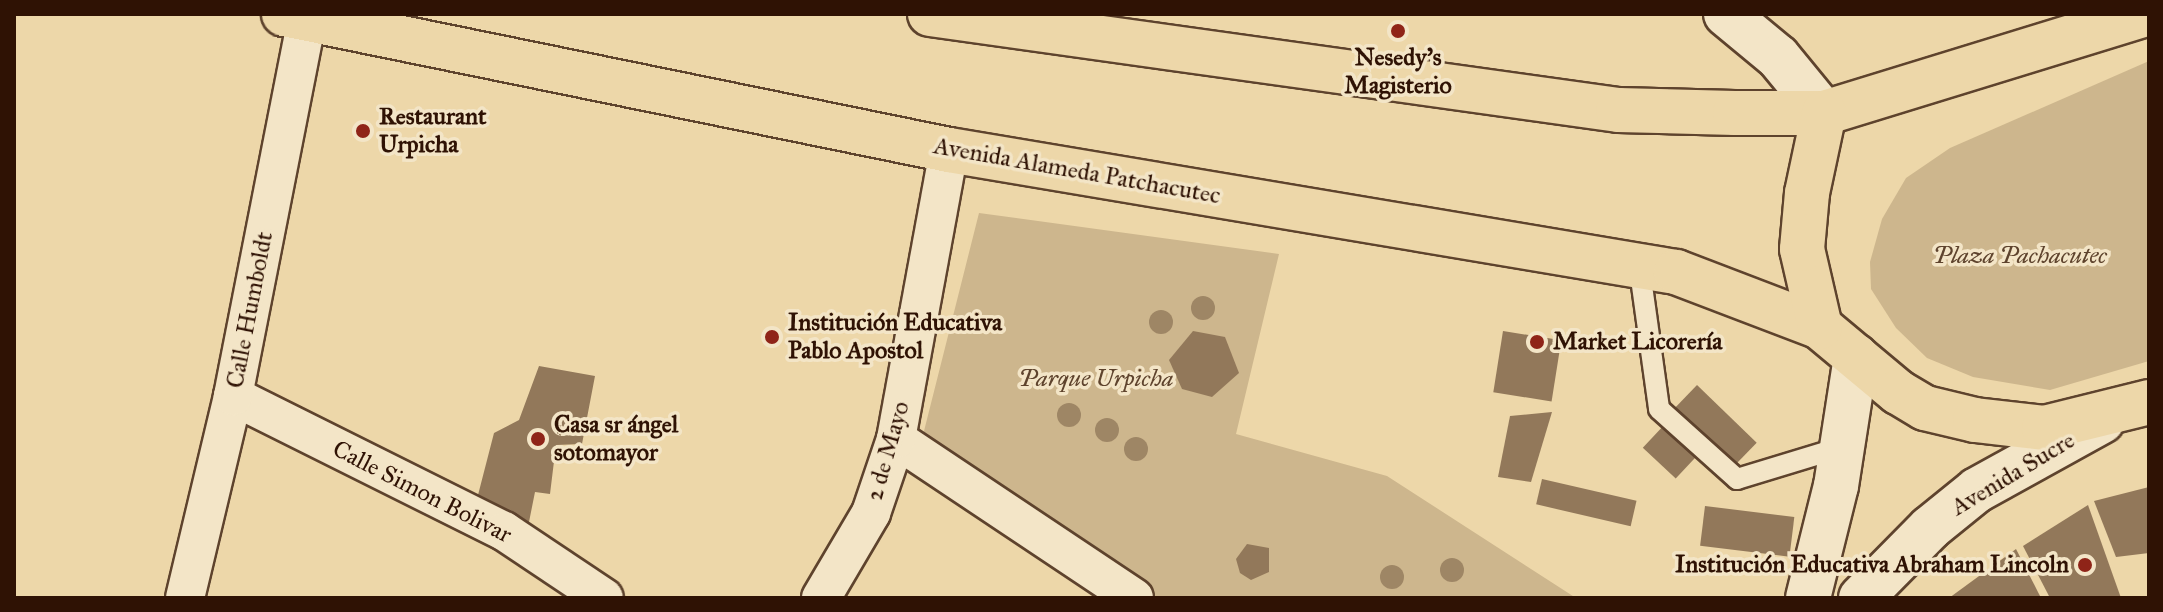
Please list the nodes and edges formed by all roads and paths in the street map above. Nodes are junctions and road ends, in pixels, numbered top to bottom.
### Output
1 (930, 14) edge
2 (1726, 14) edge
3 (2146, 14) edge
4 (295, 17) edge
5 (1143, 30) edge
6 (1824, 113) junction
7 (949, 150) junction
8 (1639, 264) junction
9 (1820, 327) junction
10 (1856, 357) junction
11 (233, 396) junction
12 (2146, 402) edge
13 (896, 439) junction
14 (1842, 447) junction
15 (185, 598) edge
16 (604, 598) edge
17 (821, 598) edge
18 (1134, 598) edge
19 (1808, 598) edge
20 (1861, 598) edge

1 - 5 highway
2 - 6 street
3 - 6 highway
4 - 7 highway, Avenida Alameda Patchacutec
4 - 11 street, Calle Humboldt
5 - 6 highway
6 - 9 highway
7 - 8 highway, Avenida Alameda Patchacutec
7 - 13 street, 2 de Mayo
8 - 9 highway, Avenida Alameda Patchacutec
8 - 14 lane
9 - 10 highway, Avenida Alameda Patchacutec
10 - 12 highway, Avenida Alameda Patchacutec
10 - 14 street
11 - 15 street, Calle Humboldt
11 - 16 street, Calle Simon Bolivar
12 - 20 street, Avenida Sucre
13 - 17 street, 2 de Mayo
13 - 18 street
14 - 19 street

